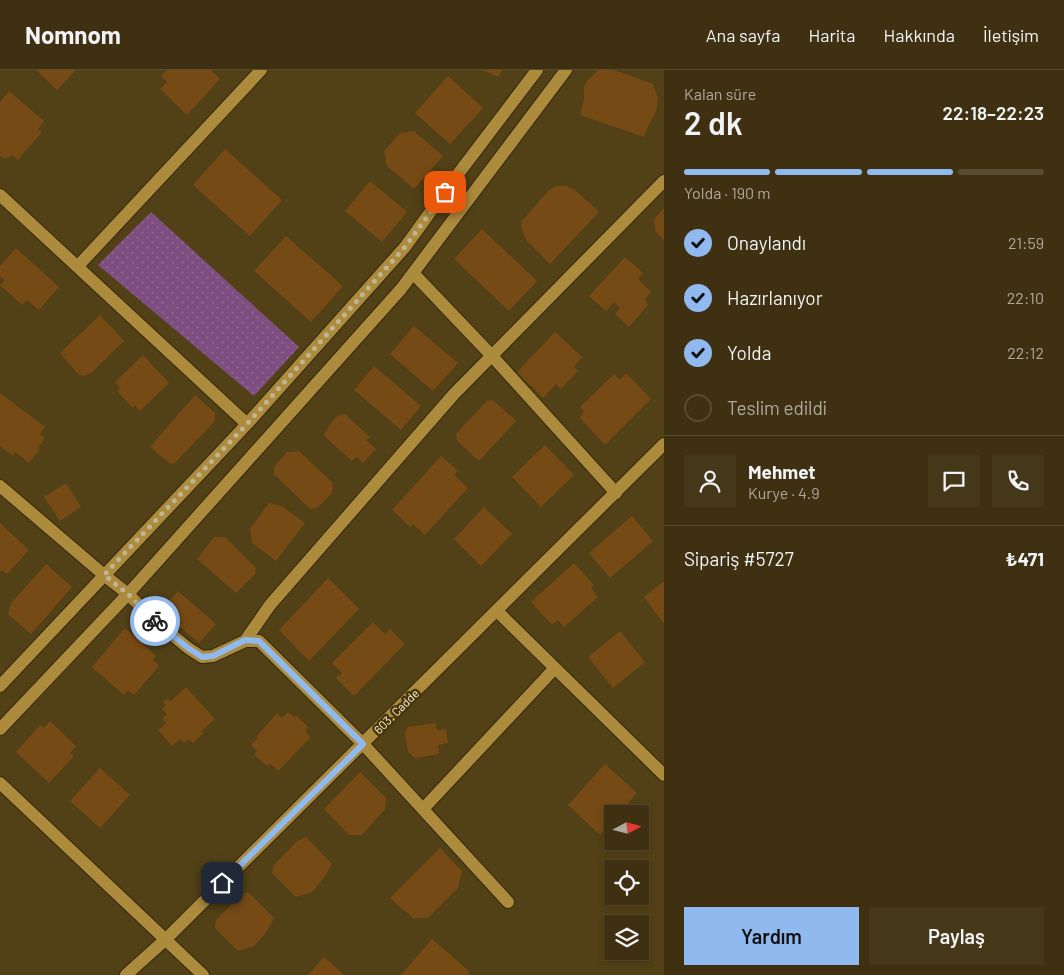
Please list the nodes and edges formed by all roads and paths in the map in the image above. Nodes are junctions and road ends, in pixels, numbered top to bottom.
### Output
1 (261, 70) edge
2 (537, 70) edge
3 (566, 70) edge
4 (664, 182) edge
5 (0, 195) edge
6 (78, 266) junction
7 (412, 273) junction
8 (492, 356) junction
9 (247, 424) junction
10 (664, 444) edge
11 (0, 486) edge
12 (616, 493) junction
13 (104, 575) junction
14 (128, 594) junction
15 (497, 611) junction
16 (245, 640) junction
17 (555, 668) junction
18 (0, 686) edge
19 (0, 729) edge
20 (363, 744) junction
21 (664, 775) edge
22 (0, 783) edge
23 (423, 809) junction
24 (508, 902) dead end
25 (166, 939) junction
26 (126, 975) edge
27 (204, 975) edge

1 - 6 street
2 - 9 street
3 - 7 street
4 - 8 street
5 - 6 street
6 - 9 street
7 - 8 street
7 - 14 street
8 - 12 street
8 - 16 street
9 - 13 street
10 - 12 street, 603. Cadde
11 - 13 street
12 - 15 street, 603. Cadde
13 - 14 street
13 - 18 street
14 - 16 street
14 - 19 street
15 - 17 street
15 - 20 street, 603. Cadde
16 - 20 street
17 - 21 street
17 - 23 street
20 - 23 street
20 - 25 street, 603. Cadde
22 - 25 street
23 - 24 street
25 - 26 street, 603. Cadde
25 - 27 street

